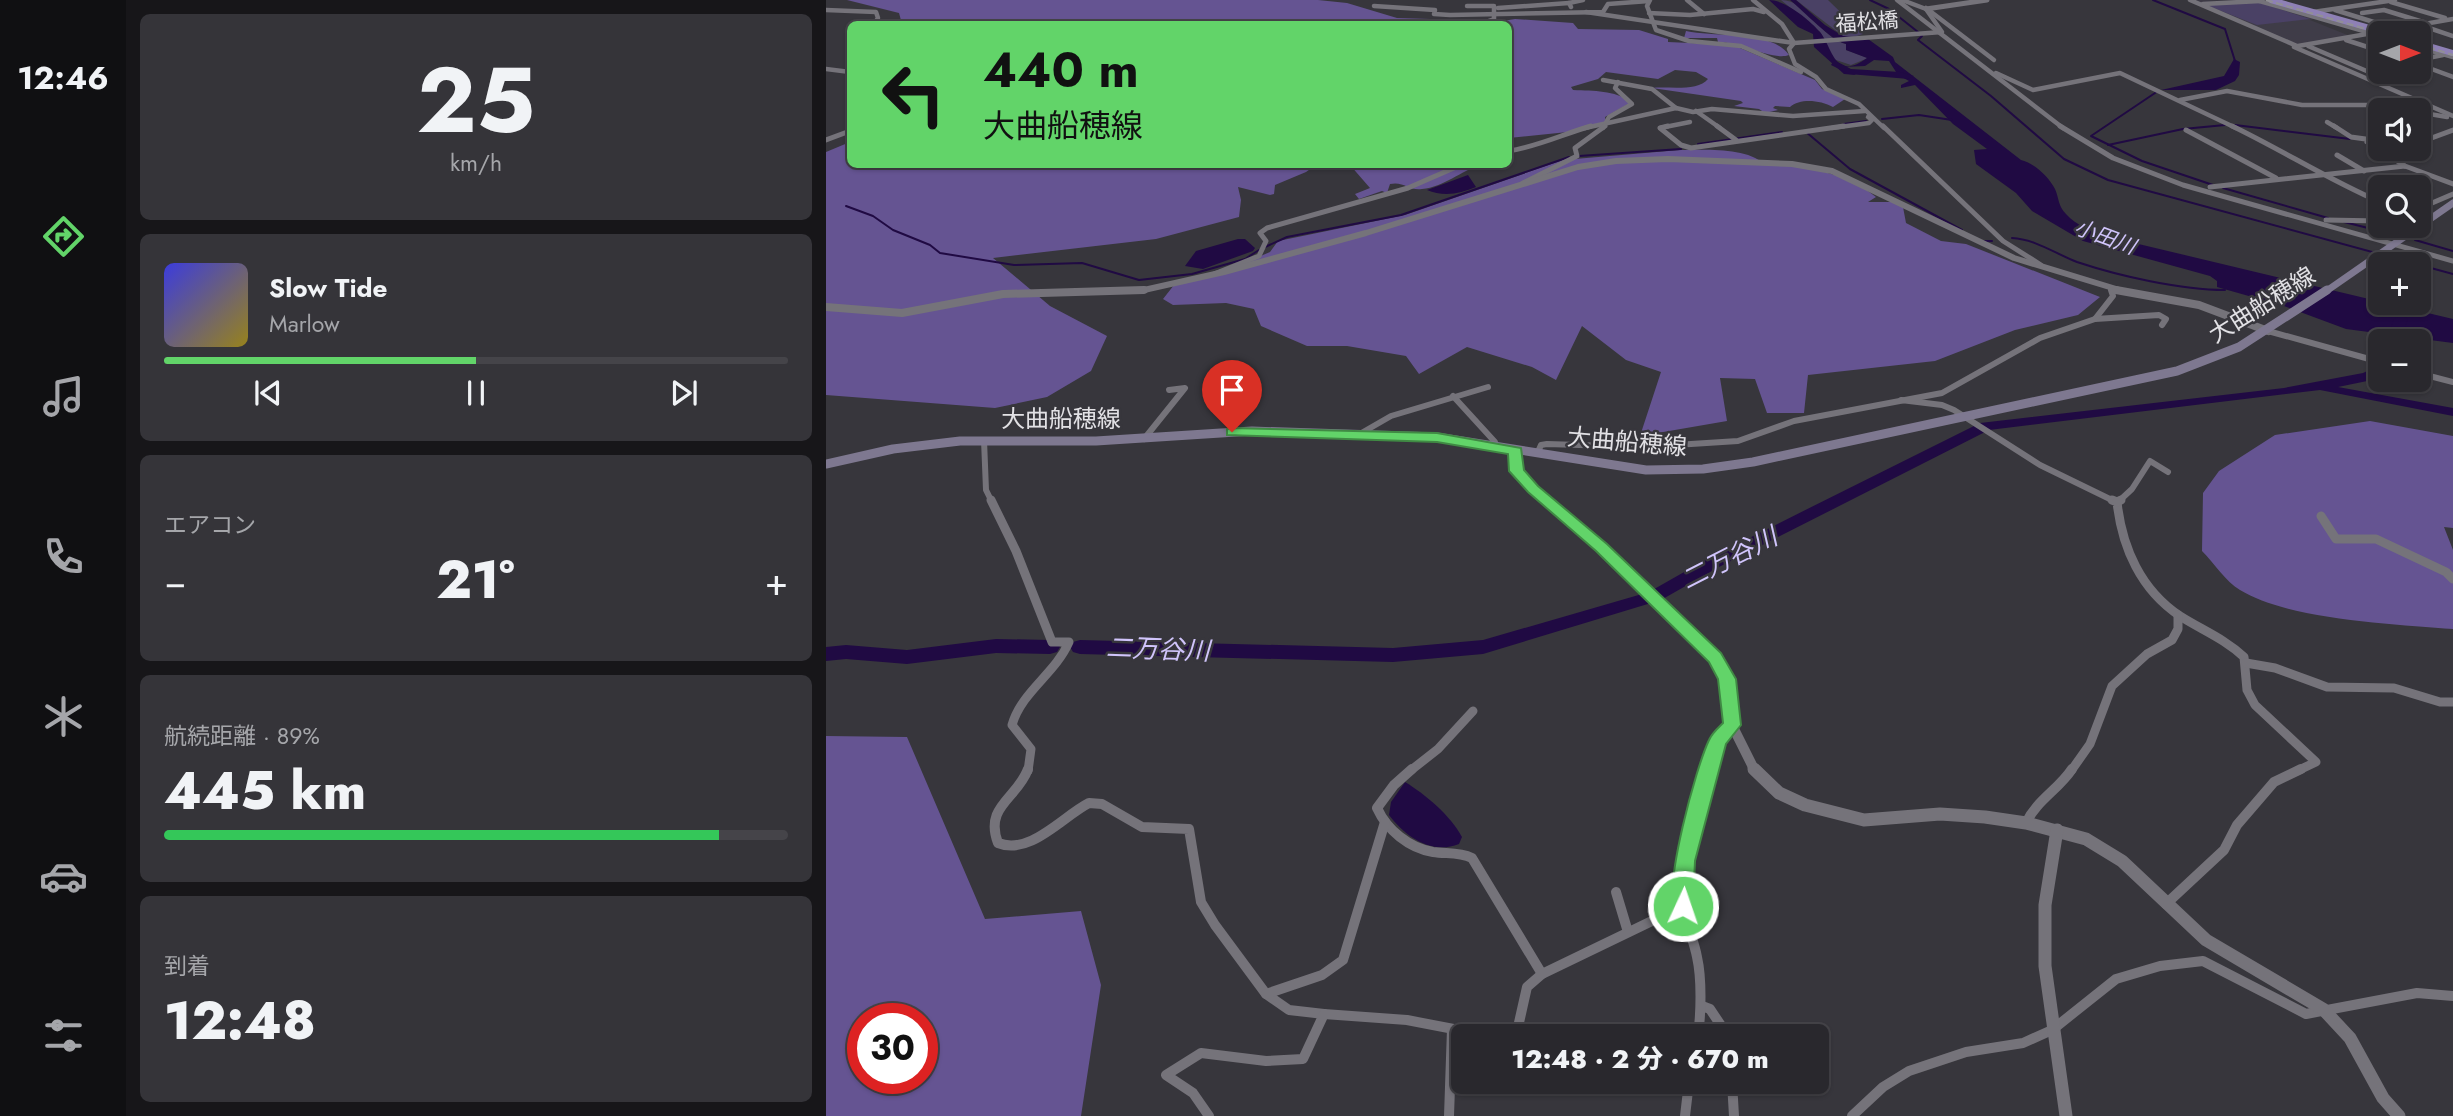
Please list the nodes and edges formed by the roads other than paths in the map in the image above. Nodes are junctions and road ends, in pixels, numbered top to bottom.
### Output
1 (1583, 0) edge
2 (1649, 0) edge
3 (1686, 0) edge
4 (1753, 0) edge
5 (1897, 0) edge
6 (1902, 0) edge
7 (1915, 0) edge
8 (1987, 0) edge
9 (2190, 0) edge
10 (2258, 0) edge
11 (2271, 0) edge
12 (2342, 0) edge
13 (2395, 0) edge
14 (1967, 1) edge
15 (2388, 1) edge
16 (1554, 4) junction
17 (1570, 4) junction
18 (2199, 4) junction
19 (2357, 5) junction
20 (1374, 6) dead end
21 (1467, 6) dead end
22 (1561, 7) junction
23 (2396, 7) dead end
24 (1927, 9) junction
25 (2333, 9) junction
26 (826, 10) edge
27 (1496, 10) junction
28 (2384, 10) junction
29 (1574, 11) junction
30 (1565, 12) junction
31 (1586, 12) junction
32 (2312, 12) junction
33 (1649, 13) junction
34 (2362, 13) dead end
35 (2414, 13) dead end
36 (1704, 14) junction
37 (2401, 15) junction
38 (1774, 17) junction
39 (2451, 19) edge
40 (876, 21) edge
41 (1488, 21) edge
42 (1651, 21) junction
43 (2371, 21) edge
44 (2414, 21) edge
45 (2431, 23) edge
46 (2431, 28) edge
47 (2368, 29) edge
48 (1938, 33) junction
49 (2368, 33) edge
50 (2368, 35) edge
51 (2453, 36) edge
52 (2344, 39) junction
53 (1794, 43) junction
54 (2307, 45) junction
55 (2296, 46) junction
56 (2368, 47) edge
57 (2431, 49) edge
58 (2431, 50) edge
59 (2445, 55) junction
60 (2453, 55) edge
61 (2431, 59) edge
62 (1994, 60) dead end
63 (2431, 68) edge
64 (826, 69) edge
65 (847, 72) edge
66 (1989, 72) junction
67 (2368, 72) edge
68 (2453, 77) edge
69 (1603, 80) dead end
70 (1818, 80) junction
71 (1618, 82) junction
72 (2180, 100) junction
73 (2368, 105) edge
74 (1676, 108) junction
75 (1696, 111) junction
76 (1862, 111) junction
77 (2431, 113) edge
78 (1811, 115) junction
79 (2453, 117) edge
80 (1608, 122) junction
81 (1690, 122) dead end
82 (2328, 122) dead end
83 (1823, 129) junction
84 (2186, 130) dead end
85 (2453, 130) edge
86 (847, 132) edge
87 (2362, 139) junction
88 (826, 140) edge
89 (1736, 140) junction
90 (2368, 140) edge
91 (2431, 140) edge
92 (1512, 150) edge
93 (2102, 152) junction
94 (2337, 155) dead end
95 (2405, 166) junction
96 (1453, 168) edge
97 (2364, 171) junction
98 (2325, 177) junction
99 (2276, 178) junction
100 (2453, 184) edge
101 (2211, 186) junction
102 (1511, 189) junction
103 (2453, 194) edge
104 (2368, 197) edge
105 (2431, 203) edge
106 (2453, 203) edge
107 (2368, 221) edge
108 (2393, 244) junction
109 (2453, 261) edge
110 (2045, 267) junction
111 (1213, 275) junction
112 (2112, 289) junction
113 (826, 307) edge
114 (2095, 319) junction
115 (2162, 325) dead end
116 (2270, 329) junction
117 (2368, 358) edge
118 (2431, 376) edge
119 (2453, 382) edge
120 (1488, 387) dead end
121 (1169, 390) dead end
122 (1454, 396) junction
123 (1901, 400) junction
124 (1963, 417) junction
125 (1358, 435) junction
126 (1144, 439) junction
127 (984, 440) junction
128 (1494, 447) junction
129 (1516, 451) junction
130 (1537, 454) junction
131 (826, 464) edge
132 (2168, 472) dead end
133 (2117, 502) junction
134 (2321, 516) dead end
135 (2453, 579) edge
136 (2178, 615) junction
137 (2246, 663) junction
138 (2453, 702) edge
139 (1472, 711) dead end
140 (1732, 725) junction
141 (1385, 822) junction
142 (2025, 823) junction
143 (2057, 830) junction
144 (1616, 892) dead end
145 (2165, 904) junction
146 (1683, 906) junction
147 (1628, 932) junction
148 (1542, 974) junction
149 (1266, 994) junction
150 (2453, 996) edge
151 (1702, 1006) junction
152 (2323, 1009) junction
153 (1324, 1014) junction
154 (1519, 1024) edge
155 (1700, 1024) edge
156 (1720, 1024) edge
157 (1451, 1028) edge
158 (2052, 1030) junction
159 (1451, 1057) edge
160 (1688, 1094) edge
161 (1733, 1094) edge
162 (1209, 1116) edge
163 (1449, 1116) edge
164 (1685, 1116) edge
165 (1734, 1116) edge
166 (1852, 1116) edge
167 (2066, 1116) edge
168 (2399, 1116) edge

1 - 17 street
2 - 31 street
2 - 33 street
3 - 36 street
4 - 38 street
5 - 48 street
6 - 24 street
7 - 24 street
8 - 14 street
9 - 18 street
10 - 18 street
10 - 49 street
11 - 32 highway
12 - 19 street
13 - 15 street
14 - 24 street
15 - 19 street
15 - 39 street
16 - 17 street
16 - 22 street
16 - 27 street
17 - 22 street
17 - 29 street
18 - 55 street
19 - 25 street
20 - 27 street
21 - 27 street
22 - 30 street
23 - 28 street
24 - 48 street
24 - 62 street
25 - 32 street
25 - 43 street
26 - 40 street
27 - 30 street, 福松橋
27 - 41 street
28 - 34 street
28 - 37 street
29 - 30 street, 福松橋
29 - 31 street, 福松橋
31 - 42 street, 福松橋
32 - 47 highway
33 - 36 street
33 - 42 street
35 - 37 street
36 - 38 street
37 - 44 street
38 - 53 street
39 - 45 street
42 - 53 street, 福松橋
42 - 70 street
46 - 51 street
48 - 53 street, 福松橋
48 - 66 street
50 - 52 street
52 - 54 street
52 - 56 street
53 - 70 street
54 - 55 street
54 - 67 street
55 - 79 street
57 - 60 highway
58 - 59 street
59 - 60 street
59 - 61 street
63 - 68 street
64 - 65 street
66 - 72 street
66 - 93 street
69 - 71 street
70 - 76 street
71 - 74 street
71 - 80 street
72 - 73 street
72 - 98 street
74 - 75 street
74 - 80 street
75 - 78 street
75 - 89 street
76 - 78 street
76 - 83 street
76 - 110 street
77 - 79 street
78 - 83 street
80 - 92 street
80 - 102 street
81 - 89 street
82 - 87 street
83 - 89 street
84 - 99 street
85 - 91 street
86 - 88 street
87 - 90 street
87 - 95 street
93 - 101 street
93 - 108 street
94 - 97 street
95 - 97 street
95 - 100 street
96 - 111 street
97 - 98 street
98 - 99 street
98 - 104 street
99 - 101 street
101 - 107 street
102 - 110 street
102 - 111 street
103 - 105 street
106 - 108 main road, 大曲船穂線
108 - 109 street
108 - 116 main road, 大曲船穂線
110 - 112 street
111 - 113 street
112 - 114 street
112 - 116 street
114 - 115 street
114 - 123 street
116 - 117 street
116 - 124 main road, 大曲船穂線
118 - 119 street
120 - 122 street
121 - 126 street
122 - 125 street
122 - 128 street
123 - 124 street
123 - 130 street
124 - 130 main road, 大曲船穂線
124 - 133 street
125 - 126 main road, 大曲船穂線
125 - 128 main road, 大曲船穂線
126 - 127 main road, 大曲船穂線
127 - 131 main road, 大曲船穂線
127 - 149 street
128 - 129 main road, 大曲船穂線
129 - 130 main road, 大曲船穂線
129 - 140 street
132 - 133 street
133 - 136 street
134 - 135 street
136 - 137 street
136 - 142 street
137 - 138 street
137 - 145 street
139 - 141 street
140 - 142 street
140 - 146 street
141 - 148 street
141 - 149 street
142 - 143 street
143 - 145 street
143 - 158 street
144 - 147 street
145 - 152 street
146 - 147 street
146 - 151 street
147 - 148 street
148 - 154 street
149 - 153 street
150 - 152 street
151 - 155 street
151 - 156 street
152 - 158 street
152 - 168 street
153 - 157 street
153 - 162 street
158 - 166 street
158 - 167 street
159 - 163 street
160 - 164 street
161 - 165 street

